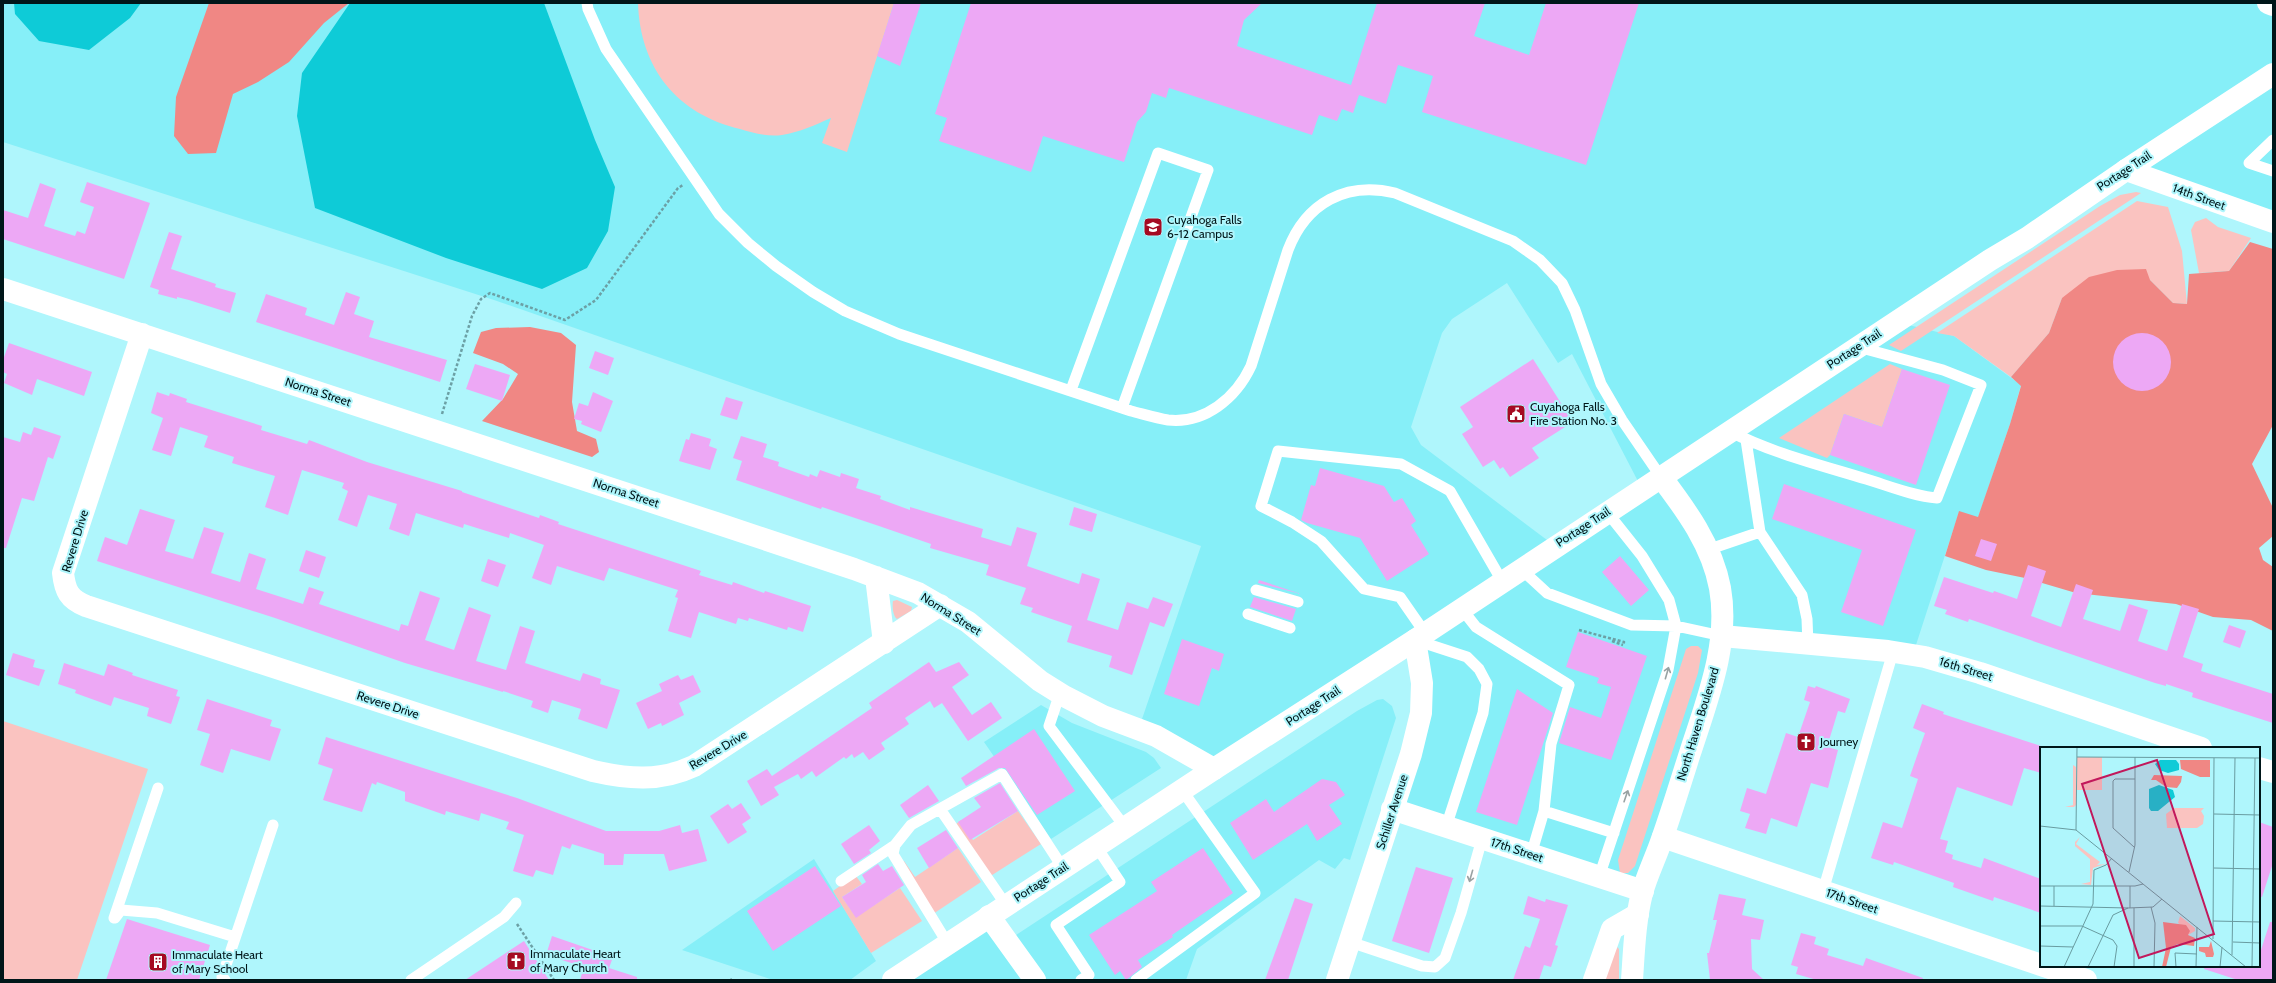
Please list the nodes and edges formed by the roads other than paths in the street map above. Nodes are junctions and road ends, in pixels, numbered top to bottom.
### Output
1 (587, 3) edge
2 (2268, 3) edge
3 (2273, 5) edge
4 (2273, 74) edge
5 (2273, 140) edge
6 (2126, 170) junction
7 (2273, 171) edge
8 (2273, 222) edge
9 (3, 289) edge
10 (142, 334) junction
11 (1857, 347) junction
12 (1071, 390) junction
13 (1122, 408) junction
14 (1737, 435) junction
15 (1661, 477) junction
16 (1607, 512) junction
17 (1760, 532) junction
18 (1707, 550) junction
19 (1521, 569) junction
20 (876, 577) junction
21 (1502, 581) junction
22 (1256, 590) dead end
23 (1298, 602) dead end
24 (940, 605) junction
25 (1461, 608) junction
26 (1248, 614) dead end
27 (1676, 626) junction
28 (1290, 628) dead end
29 (1420, 636) junction
30 (1722, 636) junction
31 (884, 643) junction
32 (1808, 645) junction
33 (1893, 652) junction
34 (1060, 693) junction
35 (2198, 747) edge
36 (2260, 768) edge
37 (1214, 769) junction
38 (2273, 772) edge
39 (158, 788) dead end
40 (1182, 790) junction
41 (940, 809) junction
42 (1392, 809) junction
43 (1544, 811) junction
44 (273, 825) dead end
45 (1125, 827) junction
46 (1446, 827) junction
47 (1614, 833) junction
48 (1663, 837) junction
49 (1482, 839) junction
50 (895, 845) junction
51 (1096, 846) junction
52 (1531, 855) junction
53 (1063, 868) junction
54 (1598, 877) junction
55 (841, 881) dead end
56 (1643, 891) junction
57 (1823, 891) junction
58 (516, 903) dead end
59 (997, 911) junction
60 (1638, 914) junction
61 (235, 937) junction
62 (1350, 942) junction
63 (948, 944) junction
64 (2040, 965) edge
65 (2047, 967) edge
66 (225, 980) edge
67 (411, 980) edge
68 (893, 980) edge
69 (1035, 980) edge
70 (1081, 980) edge
71 (1136, 980) edge
72 (1337, 980) edge
73 (1594, 980) edge
74 (1632, 980) edge
75 (2086, 980) edge

1 - 12 lane
2 - 3 street
4 - 6 street, Portage Trail
5 - 7 lane
6 - 8 street, 14th Street
6 - 11 street, Portage Trail
9 - 10 street, Norma Street
10 - 20 street, Norma Street
10 - 31 street, Revere Drive
11 - 14 street, Portage Trail
11 - 14 lane
12 - 13 lane
12 - 13 lane
13 - 15 lane
14 - 15 street, Portage Trail
14 - 17 lane
15 - 16 street, Portage Trail
15 - 18 street, North Haven Boulevard
16 - 19 street, Portage Trail
16 - 27 lane
17 - 18 lane
17 - 32 lane
18 - 30 street, North Haven Boulevard
19 - 21 street, Portage Trail
19 - 27 lane
20 - 24 street, Norma Street
20 - 31 street
21 - 25 street, Portage Trail
21 - 29 lane
22 - 23 lane
24 - 31 street, Revere Drive
24 - 34 street, Norma Street
25 - 29 street, Portage Trail
25 - 43 lane
26 - 28 lane
27 - 30 lane
47 -> 27 lane
29 - 37 street, Portage Trail
29 - 42 street, Schiller Avenue
29 - 46 lane
30 - 32 street, 16th Street
30 - 48 street, North Haven Boulevard
32 - 33 street, 16th Street
33 - 35 street, 16th Street
33 - 57 lane
34 - 37 street, Norma Street
34 - 45 lane
36 - 38 street
37 - 40 street, Portage Trail
39 - 61 lane
40 - 45 street, Portage Trail
40 - 71 lane
41 - 50 lane
41 - 53 lane
41 - 59 lane
42 - 46 street, 17th Street
42 - 62 street, Schiller Avenue
43 - 47 lane
43 - 52 lane
44 - 61 lane
45 - 51 street, Portage Trail
46 - 49 street, 17th Street
47 - 54 lane
48 - 56 street, North Haven Boulevard
48 - 57 street, 17th Street
49 - 52 street, 17th Street
49 -> 62 lane
50 - 55 lane
50 - 63 lane
51 - 53 street, Portage Trail
51 - 70 lane
52 - 54 street, 17th Street
53 - 59 street, Portage Trail
54 - 56 street, 17th Street
56 - 60 street, North Haven Boulevard
57 - 64 street, 17th Street
58 - 67 lane
59 - 63 street, Portage Trail
59 - 69 street
60 - 73 street
60 - 74 street, North Haven Boulevard
61 - 66 lane
62 - 72 street, Schiller Avenue
63 - 68 street, Portage Trail
65 - 75 street

